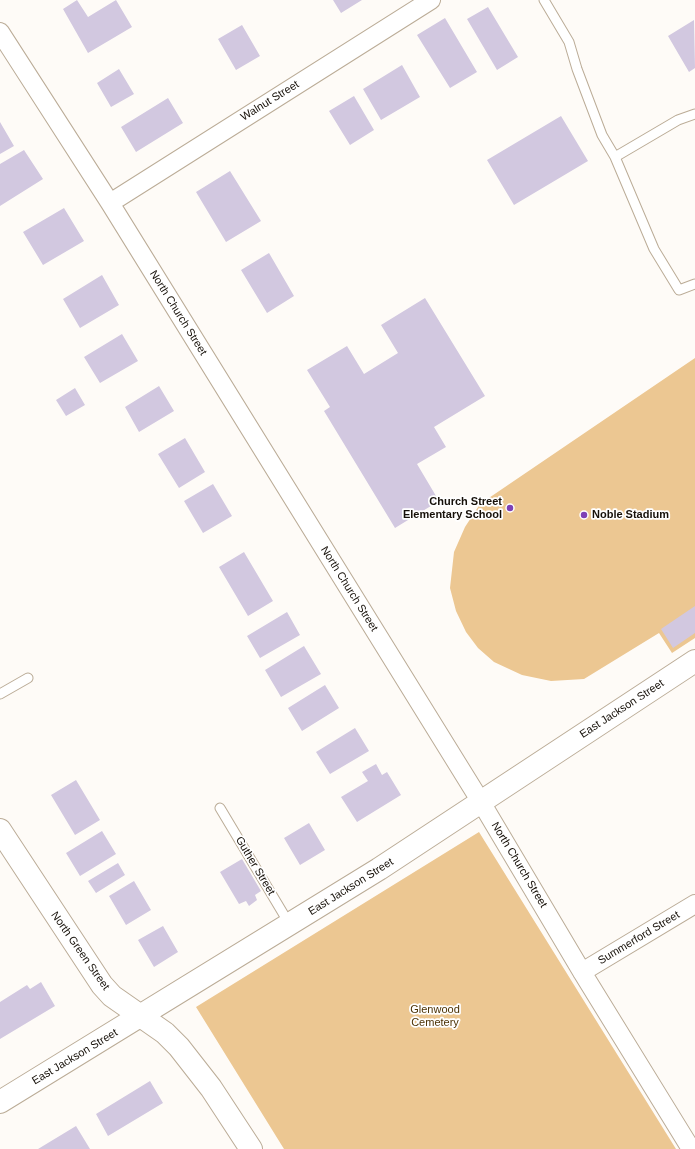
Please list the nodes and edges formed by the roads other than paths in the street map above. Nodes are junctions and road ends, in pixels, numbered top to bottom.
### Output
1 (430, 0) edge
2 (544, 0) edge
3 (0, 32) edge
4 (695, 114) edge
5 (615, 157) junction
6 (110, 203) junction
7 (695, 284) edge
8 (695, 661) edge
9 (28, 678) dead end
10 (0, 694) edge
11 (481, 802) junction
12 (220, 808) dead end
13 (0, 830) edge
14 (695, 904) edge
15 (290, 925) junction
16 (582, 972) junction
17 (141, 1016) junction
18 (0, 1102) edge
19 (251, 1149) edge
20 (691, 1149) edge

1 - 6 street, Walnut Street
2 - 5 lane
3 - 6 street, North Church Street
4 - 5 lane
5 - 7 lane
6 - 11 street, North Church Street
8 - 11 street, East Jackson Street
9 - 10 lane
11 - 15 street, East Jackson Street
11 - 16 street, North Church Street
12 - 15 lane, Guther Street
13 - 17 street, North Green Street
14 - 16 street, Summerford Street
15 - 17 street, East Jackson Street
16 - 20 street, North Church Street
17 - 18 street, East Jackson Street
17 - 19 street, North Green Street

